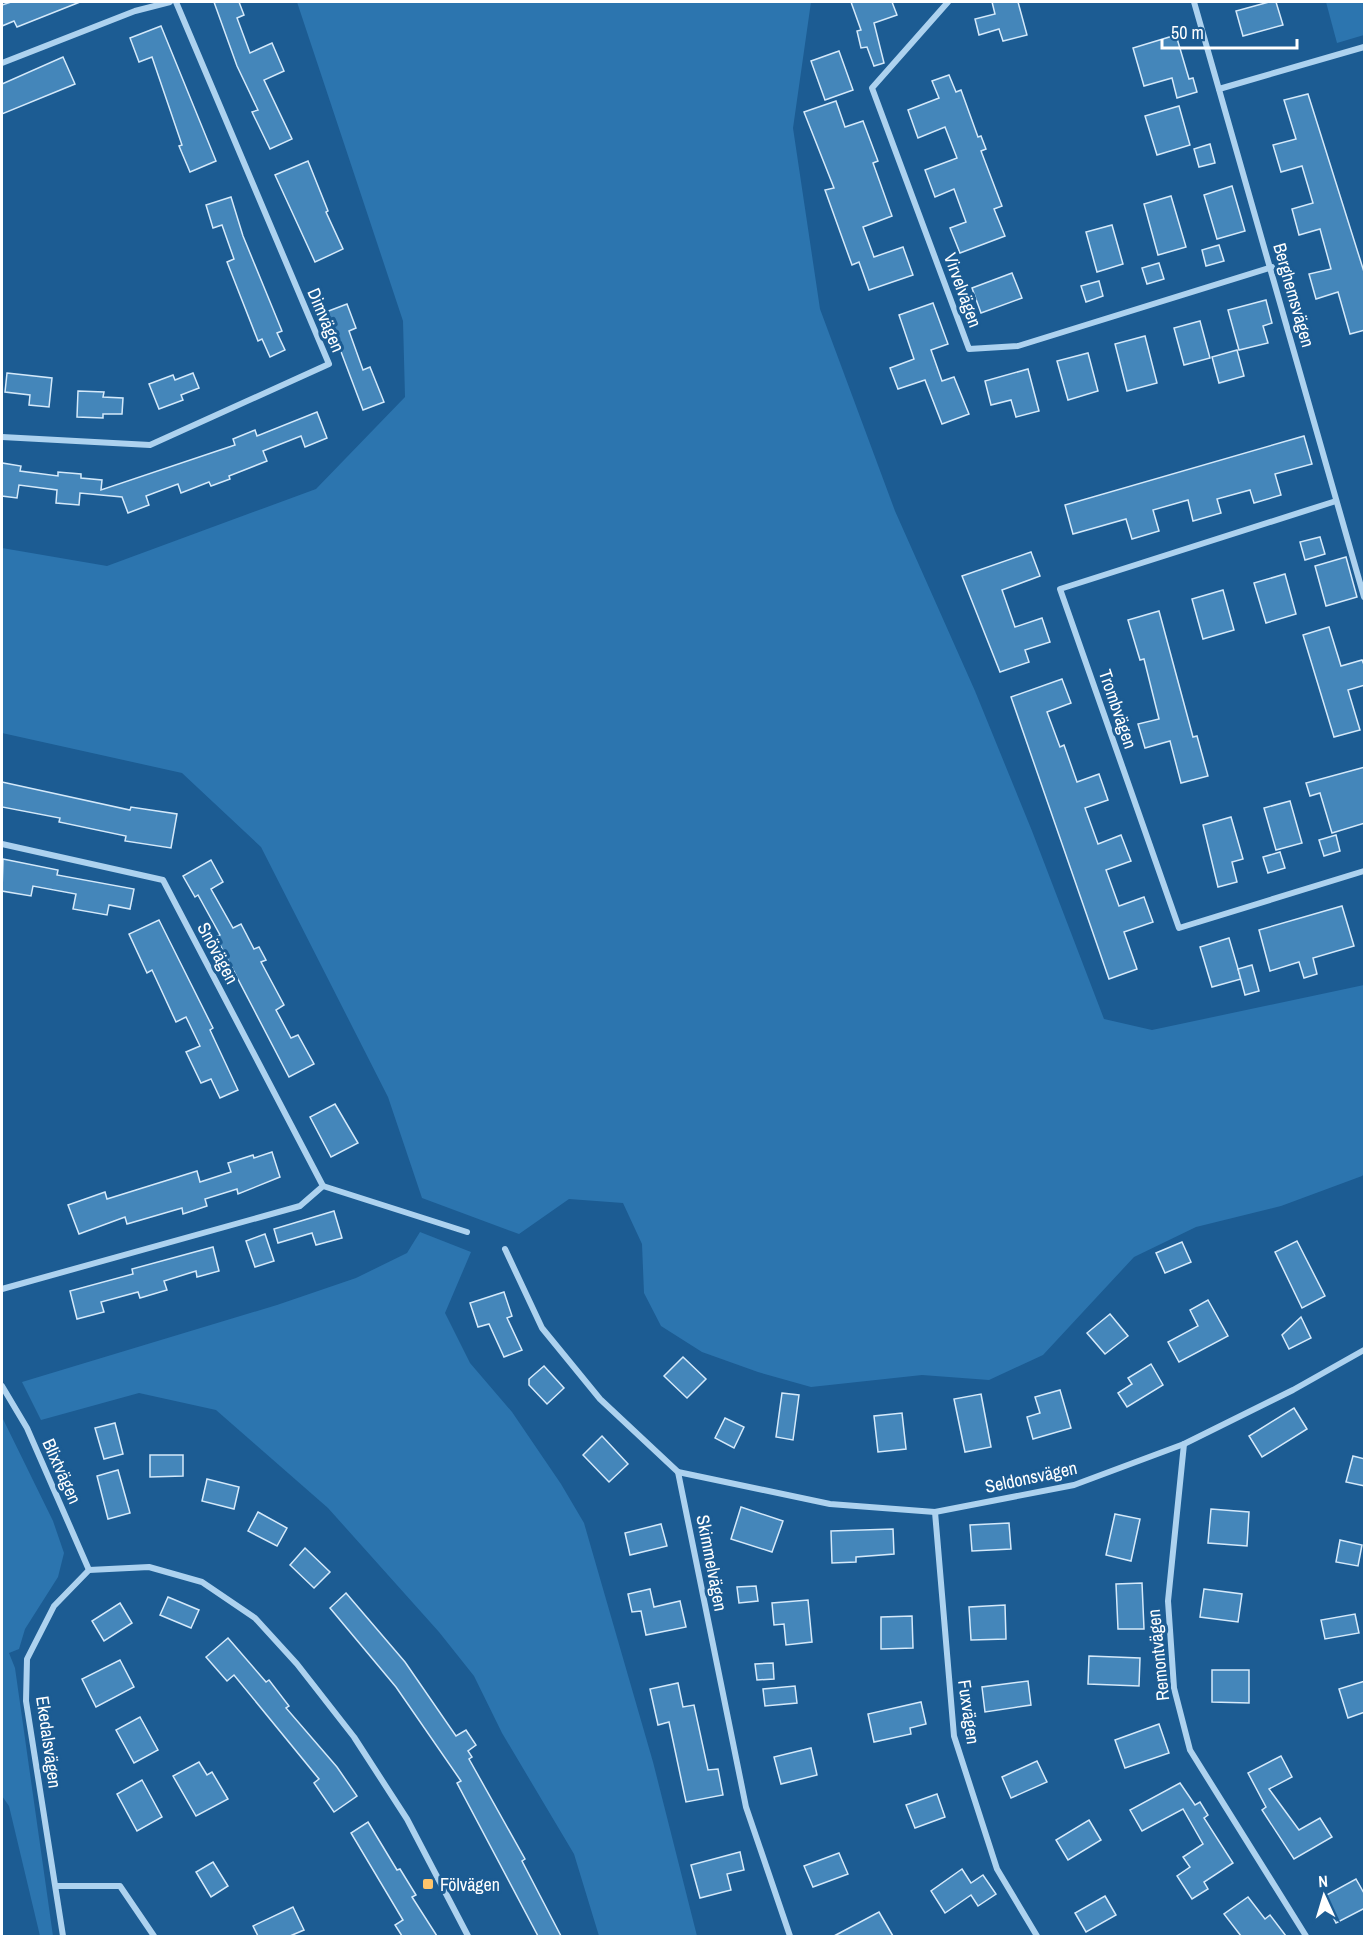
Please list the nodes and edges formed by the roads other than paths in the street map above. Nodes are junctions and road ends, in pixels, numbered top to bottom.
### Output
1 (170, 2) edge
2 (176, 2) edge
3 (948, 2) edge
4 (1194, 2) edge
5 (1365, 46) edge
6 (2, 63) edge
7 (1219, 89) junction
8 (1272, 267) junction
9 (2, 436) edge
10 (1336, 501) junction
11 (1365, 597) edge
12 (2, 844) edge
13 (1365, 871) edge
14 (323, 1186) junction
15 (467, 1232) dead end
16 (505, 1249) dead end
17 (2, 1289) edge
18 (1365, 1350) edge
19 (2, 1386) edge
20 (1184, 1444) junction
21 (678, 1472) junction
22 (935, 1512) junction
23 (89, 1570) junction
24 (56, 1886) junction
25 (63, 1936) edge
26 (154, 1936) edge
27 (468, 1936) edge
28 (790, 1936) edge
29 (1037, 1936) edge
30 (1306, 1936) edge

1 - 6 street
2 - 9 street, Dimvägen
3 - 8 street, Virvelvägen
4 - 7 street, Berghemsvägen
5 - 7 street
7 - 8 street, Berghemsvägen
8 - 10 street, Berghemsvägen
10 - 11 street, Berghemsvägen
10 - 13 street, Trombvägen
12 - 14 street, Snövägen
14 - 15 street
14 - 17 street
16 - 21 street
18 - 20 street, Seldonsvägen
19 - 23 street, Blixtvägen
20 - 22 street, Seldonsvägen
20 - 30 street, Remontvägen
21 - 22 street, Seldonsvägen
21 - 28 street, Skimmelvägen
22 - 29 street, Fuxvägen
23 - 24 street, Ekedalsvägen
23 - 27 street
24 - 25 street, Ekedalsvägen
24 - 26 street

